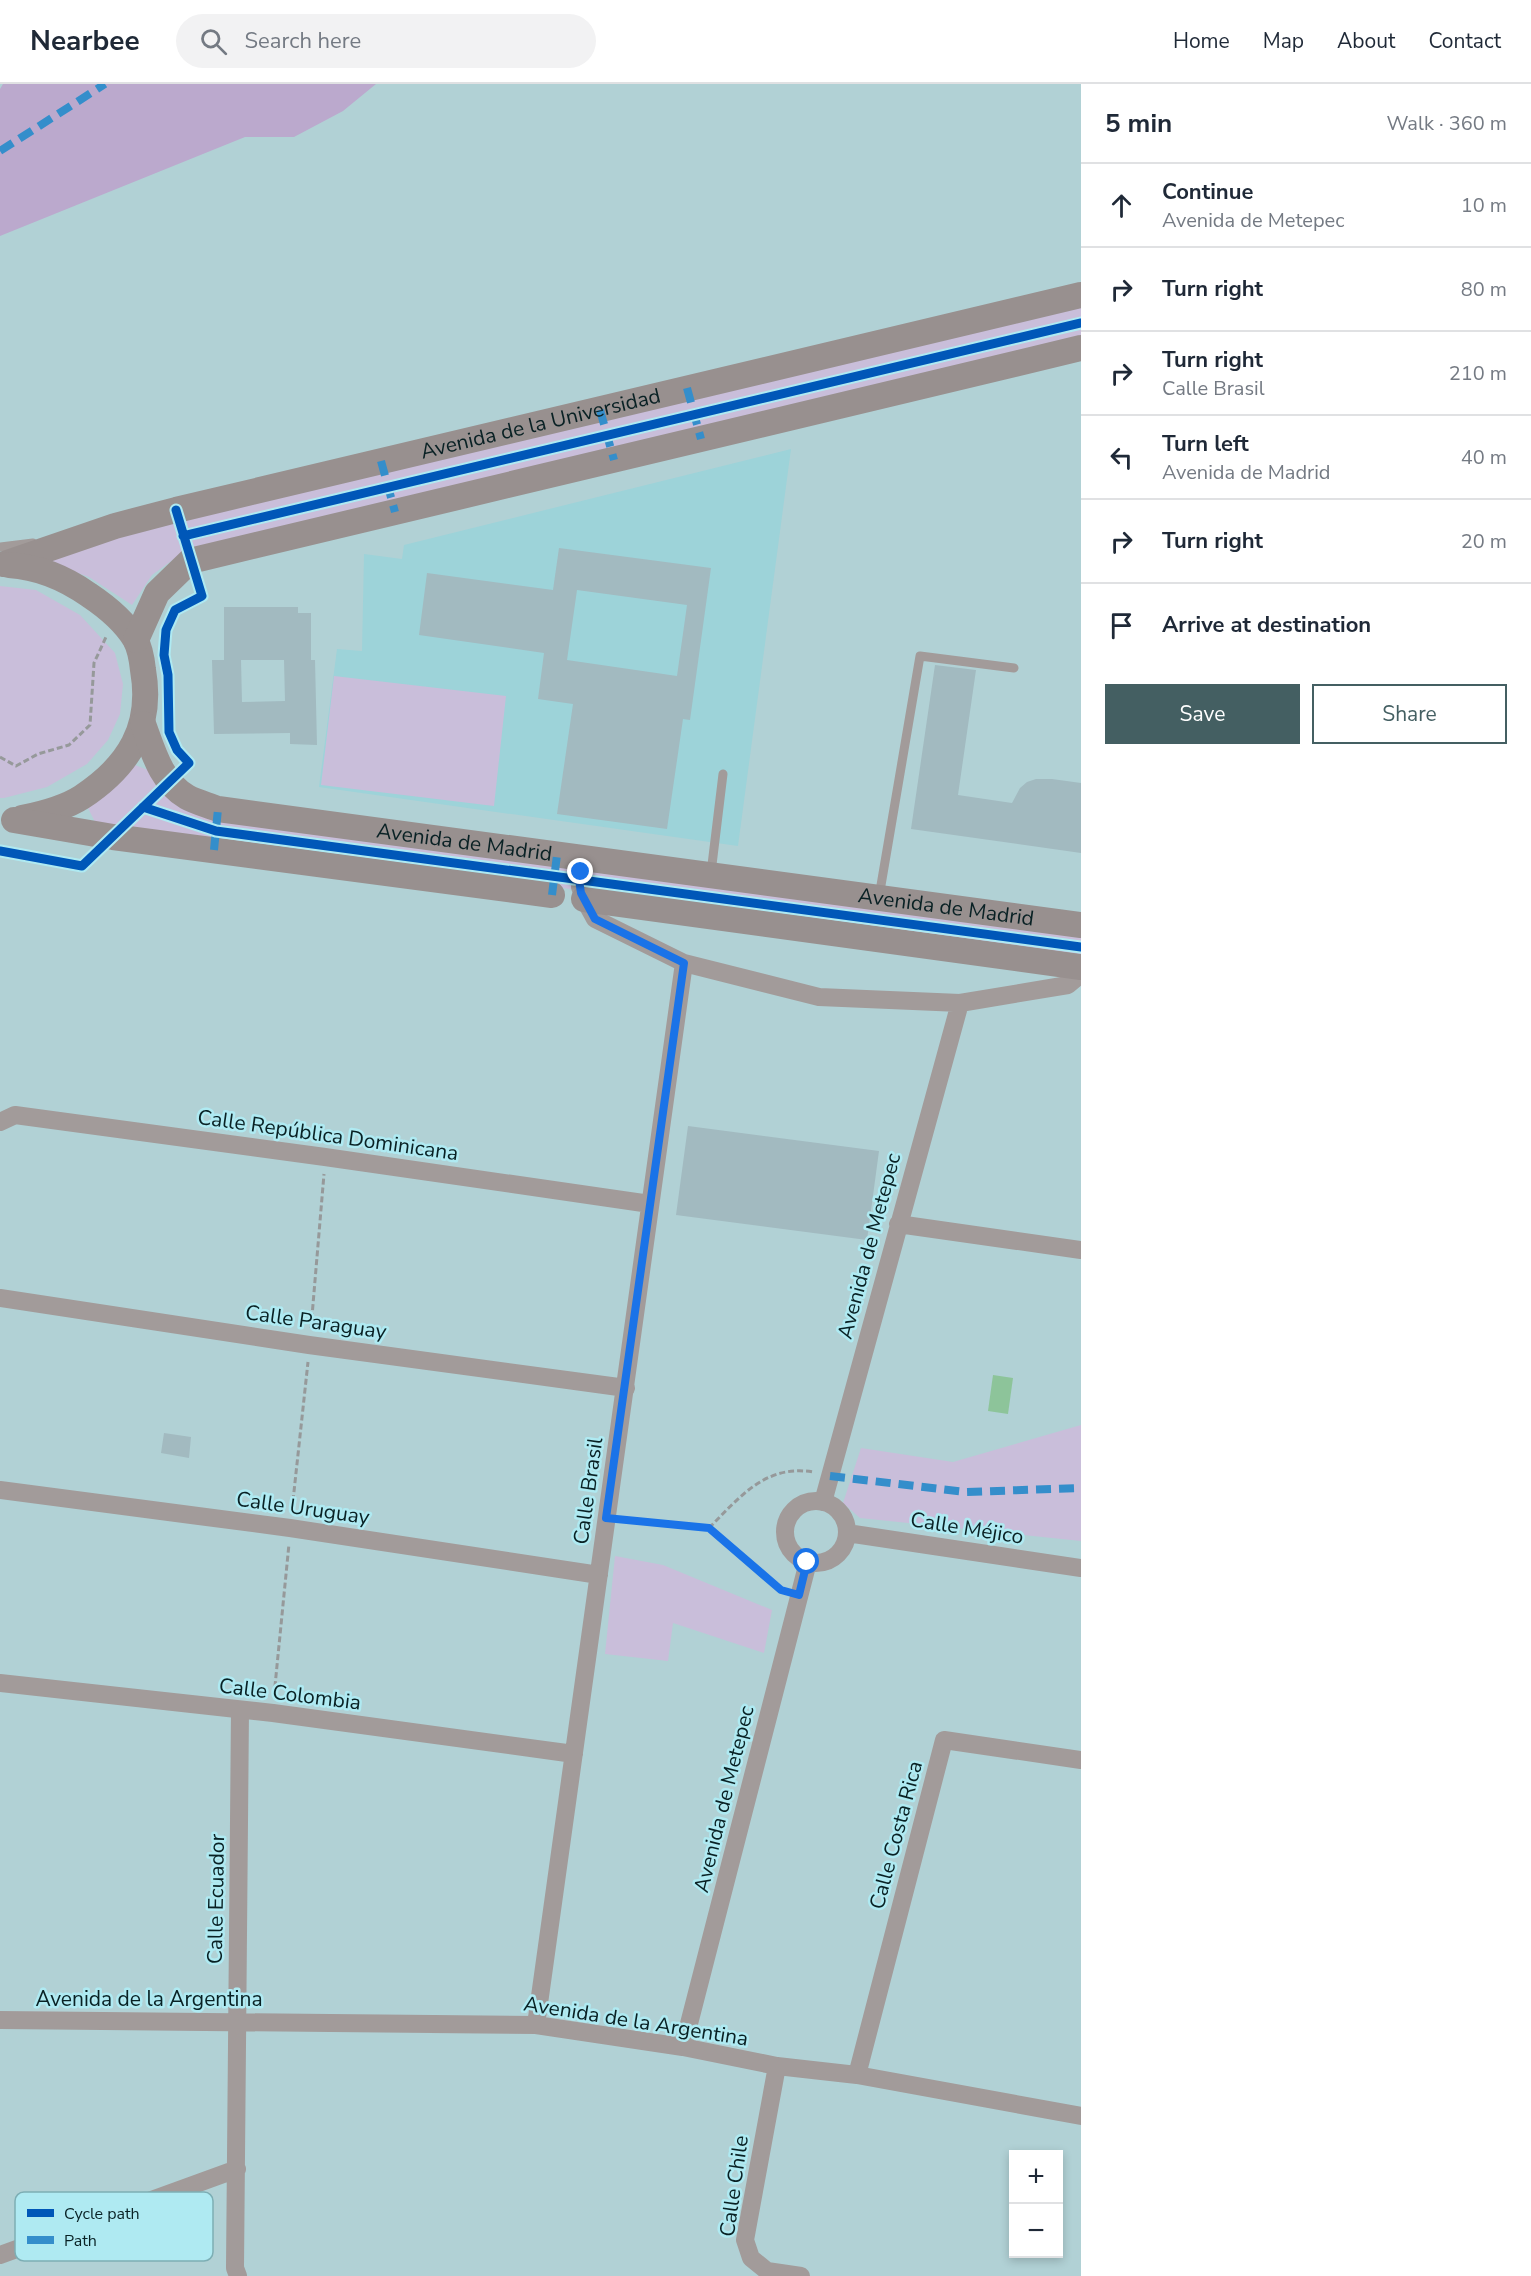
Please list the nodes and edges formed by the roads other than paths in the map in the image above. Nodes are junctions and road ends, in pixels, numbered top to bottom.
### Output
1 (1081, 295) edge
2 (1081, 348) edge
3 (1, 558) edge
4 (136, 640) junction
5 (1014, 668) dead end
6 (143, 724) junction
7 (723, 774) dead end
8 (7, 820) edge
9 (590, 859) junction
10 (711, 875) junction
11 (552, 895) joint
12 (879, 898) junction
13 (584, 899) junction
14 (1081, 926) edge
15 (684, 963) junction
16 (1081, 967) edge
17 (1081, 974) edge
18 (960, 1003) junction
19 (0, 1122) edge
20 (650, 1204) junction
21 (898, 1224) junction
22 (1081, 1250) edge
23 (0, 1298) edge
24 (626, 1388) junction
25 (0, 1490) edge
26 (822, 1502) junction
27 (847, 1533) junction
28 (807, 1562) junction
29 (1081, 1568) edge
30 (598, 1575) junction
31 (0, 1683) edge
32 (240, 1710) junction
33 (574, 1754) junction
34 (1081, 1760) edge
35 (0, 2020) edge
36 (237, 2022) junction
37 (536, 2025) junction
38 (683, 2047) junction
39 (777, 2066) junction
40 (857, 2075) junction
41 (1081, 2116) edge
42 (237, 2169) junction
43 (174, 2192) edge
44 (15, 2250) edge
45 (0, 2255) edge
46 (236, 2272) edge
47 (801, 2276) edge

1 - 3 street, Avenida de la Universidad
2 - 4 street
3 - 4 street
4 - 6 street
5 - 12 lane
6 - 8 street
6 - 9 street, Avenida de Madrid
7 - 10 lane
8 - 11 street, Avenida de Madrid
9 - 10 street, Avenida de Madrid
9 - 13 street
10 - 12 street, Avenida de Madrid
11 - 13 street, Avenida de Madrid
12 - 14 street, Avenida de Madrid
13 - 15 street
13 - 16 street, Avenida de Madrid
15 - 18 street
15 - 20 street, Calle Brasil
17 - 18 street
18 - 21 street, Avenida de Metepec
19 - 20 street, Calle República Dominicana
20 - 24 street, Calle Brasil
21 - 22 street
21 - 26 street, Avenida de Metepec
23 - 24 street, Calle Paraguay
24 - 30 street, Calle Brasil
25 - 30 street, Calle Uruguay
26 - 27 street
26 - 28 street
27 - 28 street
27 - 29 street, Calle Méjico
28 - 38 street, Avenida de Metepec
30 - 33 street, Calle Brasil
31 - 32 street, Calle Colombia
32 - 33 street, Calle Colombia
32 - 36 street, Calle Ecuador
33 - 37 street, Calle Brasil
34 - 40 street, Calle Costa Rica
35 - 36 street, Avenida de la Argentina
36 - 37 street, Avenida de la Argentina
36 - 42 street, Calle Ecuador
37 - 38 street, Avenida de la Argentina
38 - 39 street, Avenida de la Argentina
39 - 40 street, Avenida de la Argentina
39 - 47 street, Calle Chile
40 - 41 street, Avenida de la Argentina
42 - 43 street
42 - 46 street, Calle Ecuador
44 - 45 street

